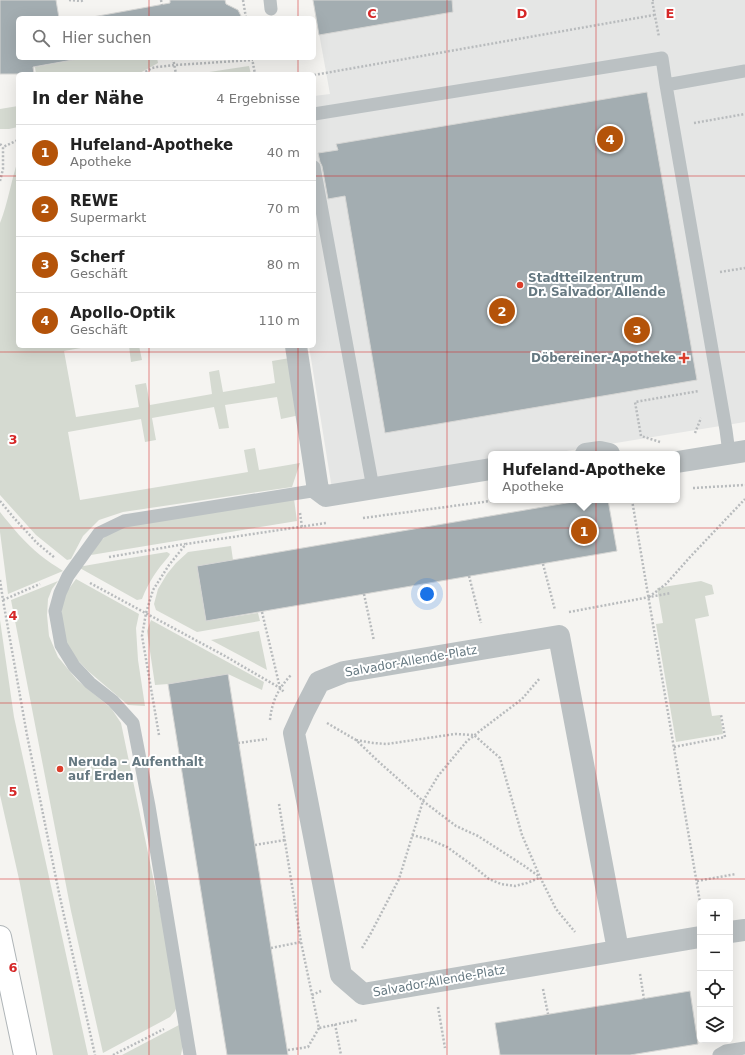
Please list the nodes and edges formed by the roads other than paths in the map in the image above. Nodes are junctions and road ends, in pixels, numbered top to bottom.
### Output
1 (745, 71) edge
2 (666, 85) junction
3 (316, 114) edge
4 (316, 178) edge
5 (296, 348) edge
6 (737, 452) edge
7 (680, 462) edge
8 (488, 469) edge
9 (373, 488) junction
10 (318, 490) junction
11 (745, 930) edge
12 (733, 932) edge
13 (0, 937) edge
14 (697, 937) edge
15 (618, 950) junction
16 (745, 1048) edge
17 (723, 1049) edge
18 (25, 1055) edge
19 (190, 1055) edge

1 - 2 lane
2 - 3 lane
2 - 6 lane
4 - 9 lane
5 - 10 street
6 - 7 street
8 - 9 street
9 - 10 street
10 - 19 lane
11 - 12 street
13 - 18 main road
14 - 15 street, Salvador-Allende-Platz
15 - 15 street, Salvador-Allende-Platz
16 - 17 lane

